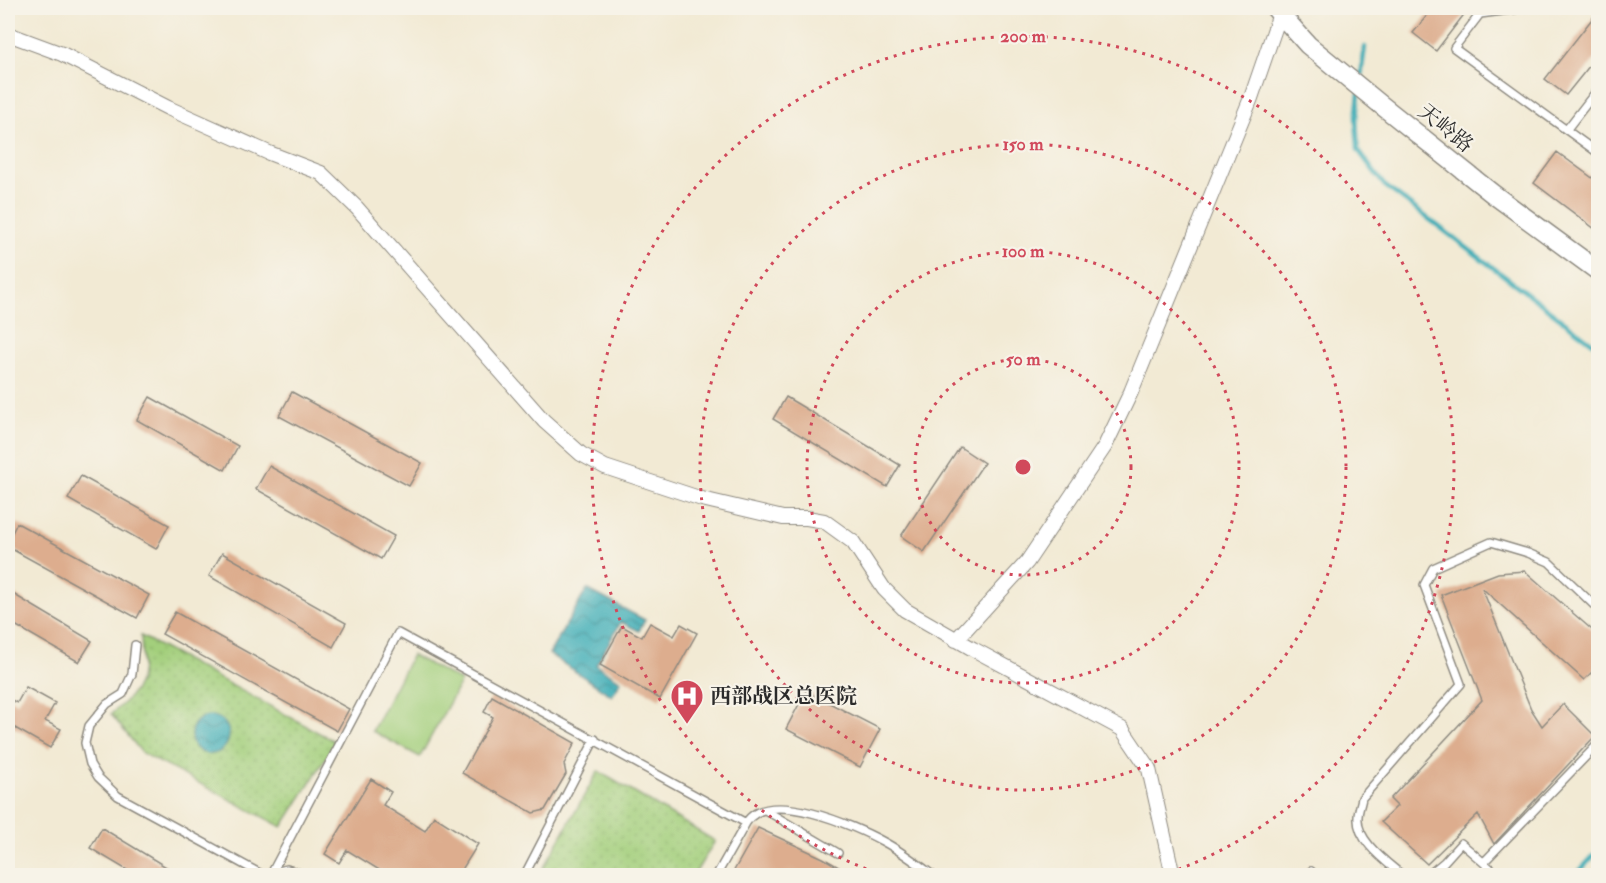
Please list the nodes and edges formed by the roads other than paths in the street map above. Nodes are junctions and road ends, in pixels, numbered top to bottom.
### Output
1 (1525, 8) edge
2 (1279, 9) edge
3 (8, 34) edge
4 (1599, 89) edge
5 (1567, 129) junction
6 (1599, 153) edge
7 (1599, 271) edge
8 (1599, 609) edge
9 (956, 640) junction
10 (135, 645) dead end
11 (596, 740) junction
12 (1599, 744) edge
13 (763, 809) junction
14 (746, 823) junction
15 (838, 853) dead end
16 (1484, 862) junction
17 (271, 874) edge
18 (309, 876) edge
19 (524, 876) edge
20 (716, 876) edge
21 (934, 876) edge
22 (1173, 876) edge
23 (1403, 876) edge
24 (1427, 876) edge
25 (1499, 876) edge

1 - 5 lane
2 - 7 street, 天岭路
2 - 9 street
3 - 9 street
4 - 5 lane
5 - 6 lane
8 - 23 lane
9 - 22 street
10 - 17 lane
11 - 14 lane
11 - 17 lane
11 - 19 lane
12 - 16 lane
13 - 14 lane
13 - 15 lane
13 - 21 lane
14 - 20 lane
16 - 24 lane
16 - 25 lane
17 - 18 lane

